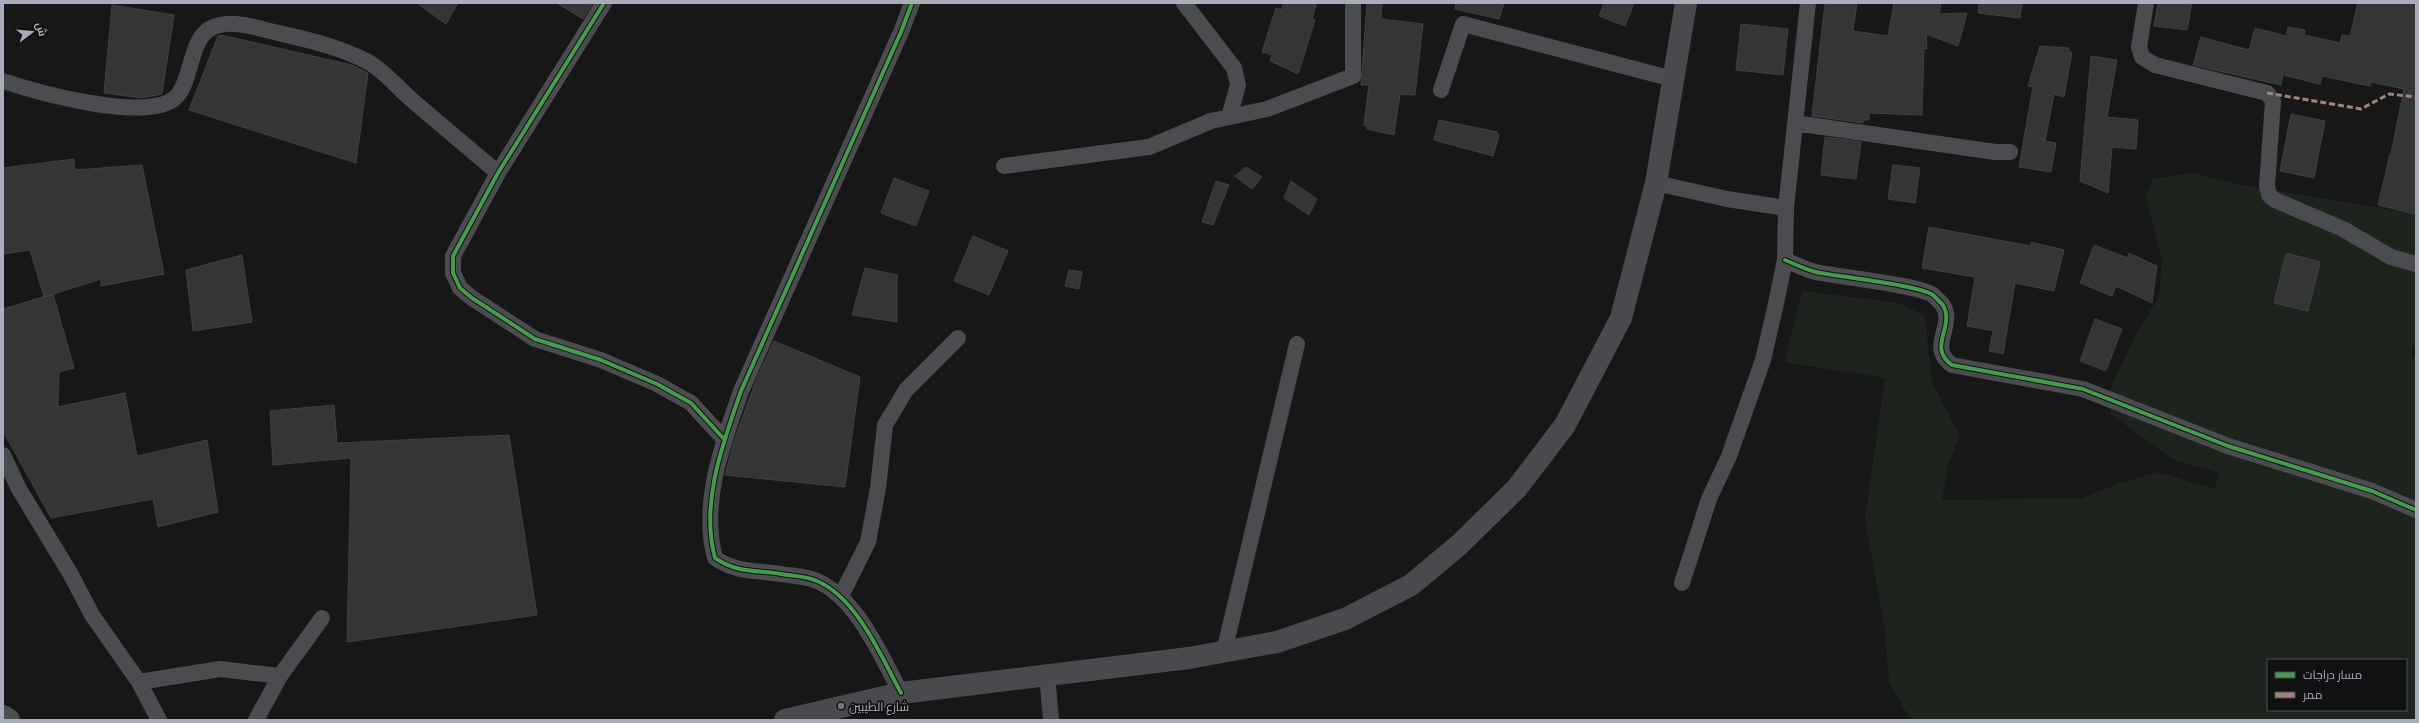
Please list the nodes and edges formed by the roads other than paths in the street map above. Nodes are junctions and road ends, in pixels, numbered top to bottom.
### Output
1 (604, 3) edge
2 (912, 3) edge
3 (1184, 3) edge
4 (1353, 3) edge
5 (1686, 3) edge
6 (1808, 3) edge
7 (2146, 3) edge
8 (1673, 78) junction
9 (3, 81) edge
10 (1441, 90) dead end
11 (1229, 117) junction
12 (1795, 123) junction
13 (2010, 152) dead end
14 (1004, 166) dead end
15 (498, 173) junction
16 (1656, 183) junction
17 (1786, 208) junction
18 (1785, 260) junction
19 (2416, 264) edge
20 (958, 338) dead end
21 (1297, 344) dead end
22 (724, 439) junction
23 (3, 455) edge
24 (2416, 510) edge
25 (1682, 583) dead end
26 (841, 596) junction
27 (322, 618) dead end
28 (1224, 652) junction
29 (1047, 675) junction
30 (280, 676) junction
31 (139, 682) junction
32 (901, 692) junction
33 (3, 716) edge
34 (9, 720) edge
35 (159, 720) edge
36 (256, 720) edge
37 (785, 720) edge
38 (1051, 720) edge

1 - 15 street
2 - 22 street
3 - 11 street
4 - 11 street
5 - 8 main road
6 - 12 street
7 - 19 street
8 - 10 street
8 - 16 main road
9 - 15 street
11 - 14 street
12 - 13 street
12 - 17 street
15 - 22 street
16 - 17 street
16 - 28 main road
17 - 18 street
18 - 24 street
18 - 25 street
20 - 26 street
21 - 28 street
22 - 26 street
23 - 31 street
26 - 32 street
27 - 30 street
28 - 29 main road
29 - 32 main road
29 - 38 street
30 - 31 street
30 - 36 street
31 - 35 street
32 - 37 main road
33 - 34 main road

